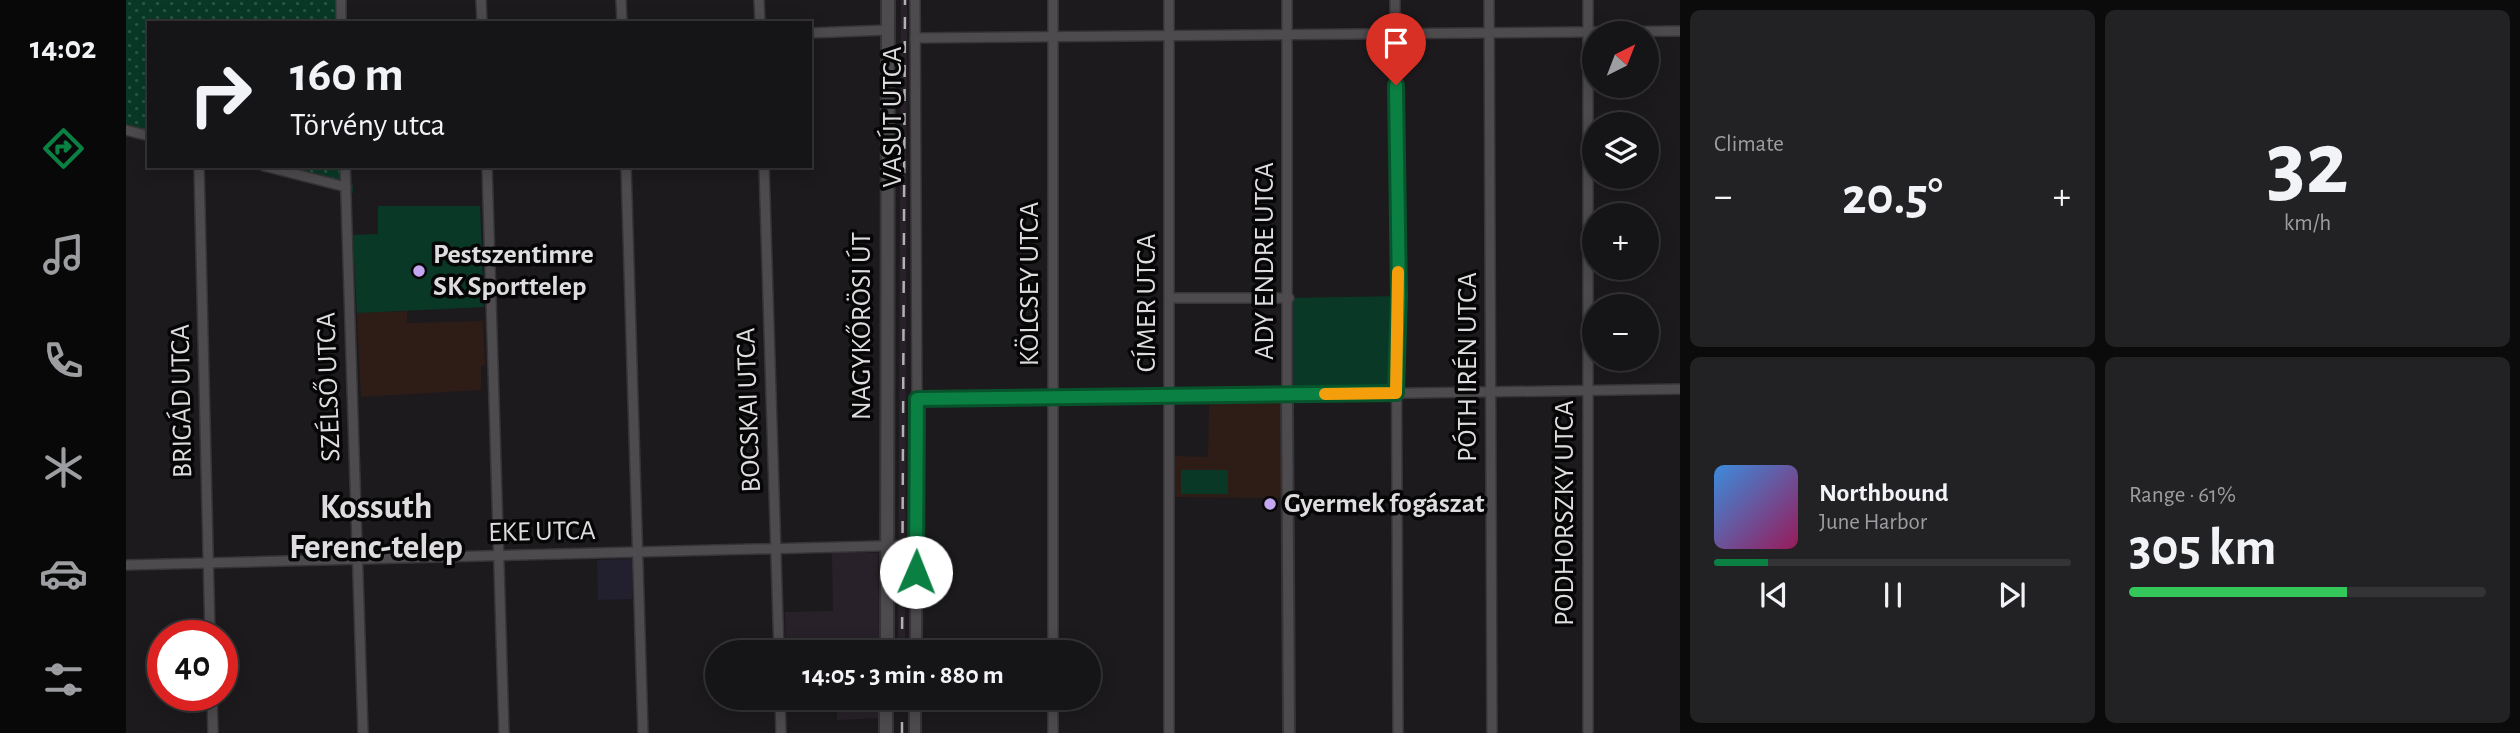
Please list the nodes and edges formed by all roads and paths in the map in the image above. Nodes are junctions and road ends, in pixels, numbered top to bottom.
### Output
1 (341, 0) edge
2 (481, 0) edge
3 (621, 0) edge
4 (759, 0) edge
5 (888, 0) edge
6 (915, 0) edge
7 (1053, 0) edge
8 (1169, 0) edge
9 (1287, 0) edge
10 (1395, 0) edge
11 (1489, 0) edge
12 (1588, 0) edge
13 (341, 21) edge
14 (482, 21) edge
15 (622, 21) edge
16 (760, 21) edge
17 (1587, 21) edge
18 (888, 30) junction
19 (1659, 31) edge
20 (1680, 31) edge
21 (1582, 32) edge
22 (812, 33) edge
23 (1395, 33) junction
24 (1169, 35) junction
25 (1287, 35) junction
26 (1488, 35) junction
27 (1053, 37) junction
28 (915, 38) junction
29 (1587, 98) edge
30 (126, 130) edge
31 (147, 135) edge
32 (199, 168) edge
33 (272, 168) edge
34 (345, 168) edge
35 (487, 168) edge
36 (626, 168) edge
37 (764, 168) edge
38 (345, 187) junction
39 (1171, 298) junction
40 (1289, 298) junction
41 (1680, 389) edge
42 (1588, 391) junction
43 (1492, 392) junction
44 (1396, 393) junction
45 (1287, 395) junction
46 (1053, 397) junction
47 (1169, 397) junction
48 (917, 399) junction
49 (887, 545) junction
50 (917, 545) junction
51 (776, 547) junction
52 (638, 553) junction
53 (498, 556) junction
54 (358, 561) junction
55 (208, 563) junction
56 (126, 565) edge
57 (210, 620) edge
58 (779, 640) edge
59 (887, 640) edge
60 (916, 640) edge
61 (1053, 640) edge
62 (780, 710) edge
63 (886, 710) edge
64 (915, 710) edge
65 (1053, 710) edge
66 (212, 711) edge
67 (213, 733) edge
68 (363, 733) edge
69 (503, 733) edge
70 (643, 733) edge
71 (781, 733) edge
72 (886, 733) edge
73 (915, 733) edge
74 (1053, 733) edge
75 (1169, 733) edge
76 (1289, 733) edge
77 (1398, 733) edge
78 (1492, 733) edge
79 (1588, 733) edge

1 - 13 street
2 - 14 street
3 - 15 street
4 - 16 street
5 - 18 main road, NAGYKŐRÖSI ÚT
6 - 28 street, VASÚT UTCA
7 - 27 street, KÖLCSEY UTCA
8 - 24 street, CÍMER UTCA
9 - 25 street, ADY ENDRE UTCA
10 - 23 street
11 - 26 street, PÓTH IRÉN UTCA
12 - 17 street, PODHORSZKY UTCA
18 - 22 street
18 - 49 main road, NAGYKŐRÖSI ÚT
19 - 20 street
21 - 26 street
23 - 25 street
23 - 26 street
23 - 44 street
24 - 25 street
24 - 27 street
24 - 39 street, CÍMER UTCA
25 - 40 street, ADY ENDRE UTCA
26 - 43 street, PÓTH IRÉN UTCA
27 - 28 street
27 - 46 street, KÖLCSEY UTCA
28 - 48 street, VASÚT UTCA
29 - 42 street, PODHORSZKY UTCA
30 - 31 street
32 - 55 street, BRIGÁD UTCA
33 - 38 street
34 - 38 street, SZÉLSŐ UTCA
35 - 53 street
36 - 52 street
37 - 51 street, BOCSKAI UTCA
38 - 54 street, SZÉLSŐ UTCA
39 - 40 street
39 - 47 street, CÍMER UTCA
40 - 45 street, ADY ENDRE UTCA
41 - 42 street
42 - 43 street
42 - 79 street, PODHORSZKY UTCA
43 - 44 street
43 - 78 street, PÓTH IRÉN UTCA
44 - 45 street
44 - 77 street
45 - 47 street
45 - 76 street, ADY ENDRE UTCA
46 - 47 street
46 - 48 street
46 - 61 street, KÖLCSEY UTCA
47 - 75 street, CÍMER UTCA
48 - 50 street, VASÚT UTCA
49 - 50 street, EKE UTCA
49 - 51 street, EKE UTCA
49 - 59 main road, NAGYKŐRÖSI ÚT
50 - 60 street, VASÚT UTCA
51 - 52 street, EKE UTCA
51 - 58 street, BOCSKAI UTCA
52 - 53 street, EKE UTCA
52 - 70 street
53 - 54 street, EKE UTCA
53 - 69 street
54 - 55 street, EKE UTCA
54 - 68 street, SZÉLSŐ UTCA
55 - 56 street, EKE UTCA
55 - 57 street, BRIGÁD UTCA
62 - 71 street
63 - 72 main road
64 - 73 street
65 - 74 street
66 - 67 street

